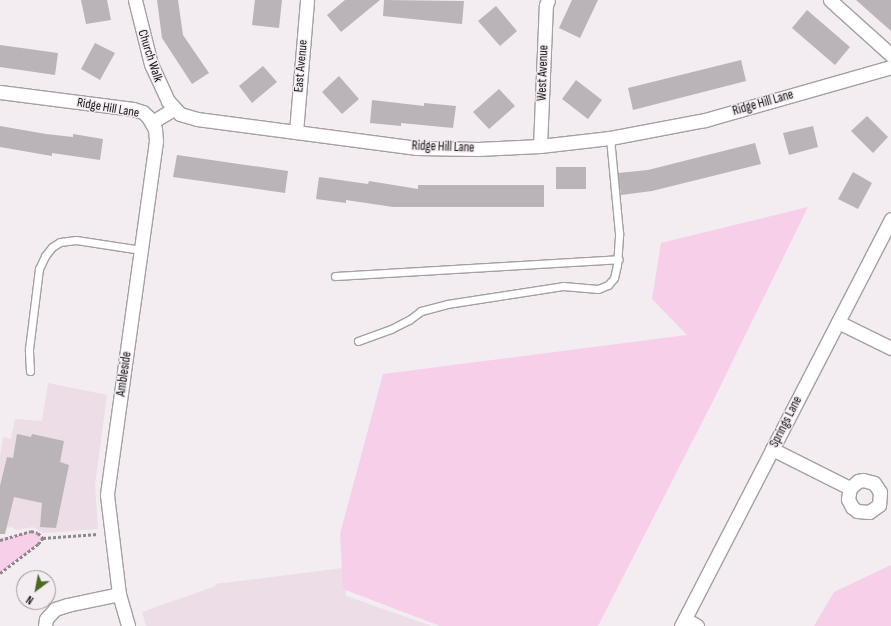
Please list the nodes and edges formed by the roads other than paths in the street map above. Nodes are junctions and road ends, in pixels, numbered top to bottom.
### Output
1 (135, 0) edge
2 (307, 0) edge
3 (548, 0) edge
4 (830, 0) edge
5 (891, 55) edge
6 (891, 67) edge
7 (0, 92) edge
8 (174, 109) junction
9 (152, 122) junction
10 (296, 132) junction
11 (610, 138) junction
12 (540, 146) junction
13 (891, 219) edge
14 (141, 250) junction
15 (618, 259) junction
16 (335, 276) dead end
17 (838, 322) junction
18 (358, 341) dead end
19 (891, 348) edge
20 (30, 371) dead end
21 (772, 449) junction
22 (850, 488) dead end
23 (119, 594) junction
24 (683, 623) edge
25 (46, 626) edge
26 (128, 626) edge
27 (696, 626) edge

1 - 8 street, Church Walk
2 - 10 street, East Avenue
3 - 12 street, West Avenue
4 - 5 street
6 - 11 street, Ridge Hill Lane
7 - 9 street, Ridge Hill Lane
8 - 9 street, Ridge Hill Lane
8 - 10 street, Ridge Hill Lane
9 - 14 street, Ambleside
10 - 12 street, Ridge Hill Lane
11 - 12 street, Ridge Hill Lane
11 - 15 lane
13 - 17 street, Springs Lane
14 - 20 lane
14 - 23 street, Ambleside
15 - 16 lane
15 - 18 lane
17 - 19 street
17 - 21 street, Springs Lane
21 - 22 street
21 - 24 street, Springs Lane
23 - 25 street
23 - 26 street, Ambleside
24 - 27 street

